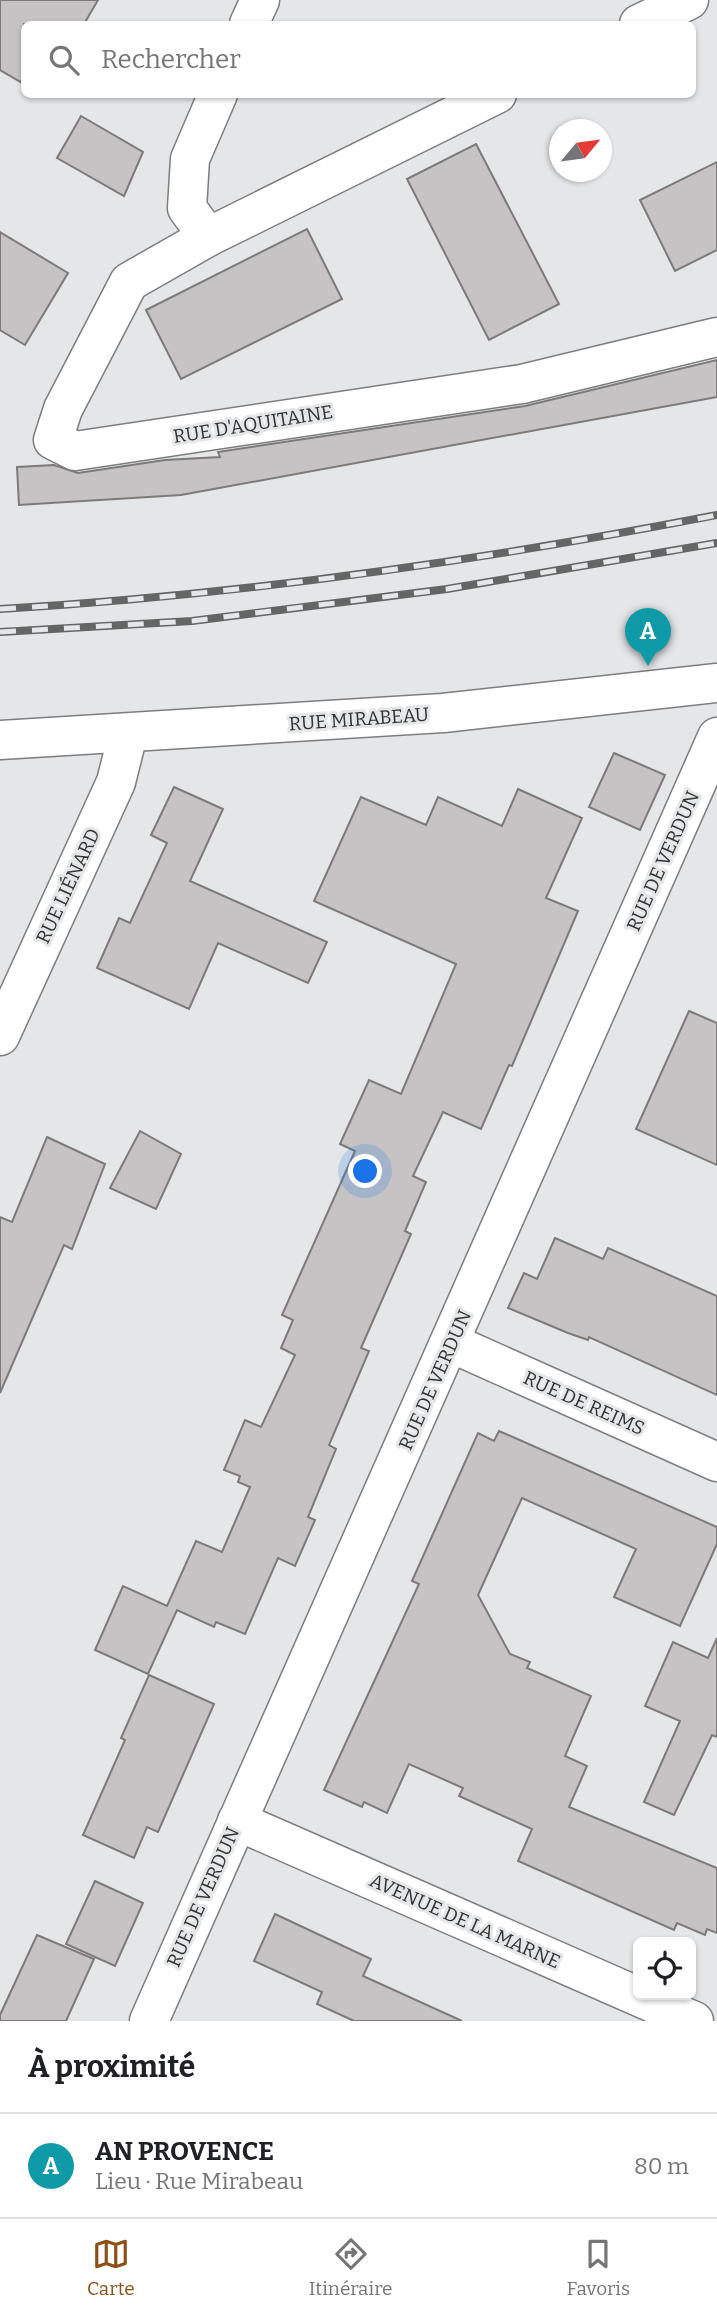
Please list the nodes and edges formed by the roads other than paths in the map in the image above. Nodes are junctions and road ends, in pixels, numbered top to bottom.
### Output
1 (260, 0) edge
2 (689, 0) edge
3 (250, 21) edge
4 (645, 21) edge
5 (216, 98) edge
6 (489, 98) edge
7 (208, 237) junction
8 (717, 338) edge
9 (717, 683) edge
10 (128, 734) junction
11 (717, 737) edge
12 (0, 740) edge
13 (0, 1036) edge
14 (451, 1343) junction
15 (717, 1462) edge
16 (237, 1821) junction
17 (149, 2021) edge
18 (694, 2021) edge

1 - 3 street
2 - 4 street
5 - 7 street
6 - 7 street, RUE D'AQUITAINE
7 - 8 street, RUE D'AQUITAINE
9 - 10 street, RUE MIRABEAU
10 - 12 street, RUE MIRABEAU
10 - 13 street, RUE LIÉNARD
11 - 14 street, RUE DE VERDUN
14 - 15 street, RUE DE REIMS
14 - 16 street, RUE DE VERDUN
16 - 17 street, RUE DE VERDUN
16 - 18 street, AVENUE DE LA MARNE

